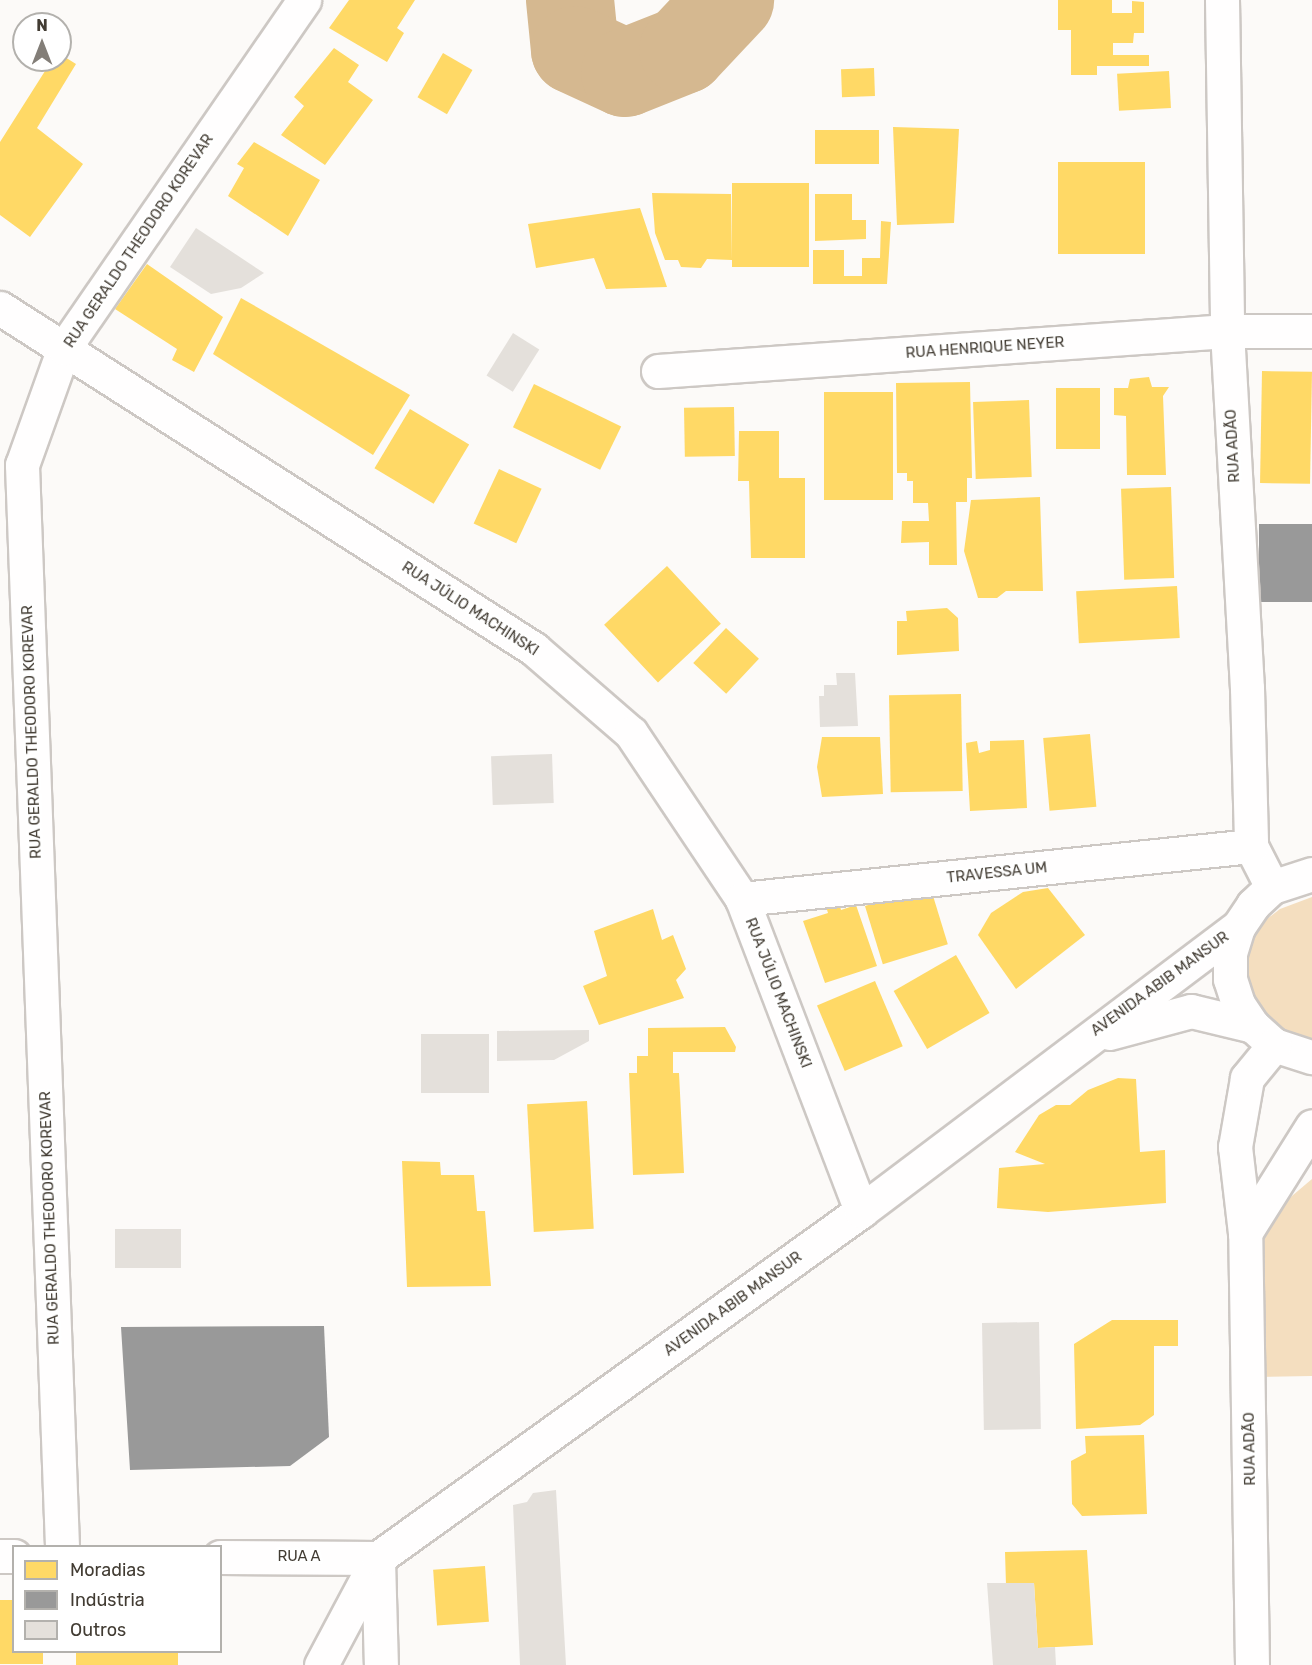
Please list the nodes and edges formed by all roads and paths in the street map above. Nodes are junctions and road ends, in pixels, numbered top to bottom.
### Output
1 (304, 0) edge
2 (1222, 0) edge
3 (0, 308) edge
4 (1227, 331) junction
5 (1312, 331) edge
6 (64, 348) junction
7 (658, 370) dead end
8 (1251, 846) junction
9 (1312, 874) edge
10 (1272, 887) junction
11 (742, 899) junction
12 (1238, 927) junction
13 (1263, 1036) junction
14 (1082, 1042) junction
15 (1312, 1057) edge
16 (1312, 1126) edge
17 (861, 1212) junction
18 (1245, 1233) junction
19 (62, 1545) edge
20 (222, 1557) edge
21 (378, 1558) junction
22 (321, 1665) edge
23 (381, 1665) edge
24 (1252, 1665) edge

1 - 6 street, RUA GERALDO THEODORO KOREVAR
2 - 4 street, RUA ADÃO
3 - 6 street, RUA JÚLIO MACHINSKI
4 - 5 street, RUA HENRIQUE NEYER
4 - 7 street, RUA HENRIQUE NEYER
4 - 8 street, RUA ADÃO
6 - 11 street, RUA JÚLIO MACHINSKI
6 - 19 street, RUA GERALDO THEODORO KOREVAR
8 - 10 street, RUA ADÃO
8 - 11 street, TRAVESSA UM
9 - 10 street
10 - 12 street
11 - 17 street, RUA JÚLIO MACHINSKI
12 - 13 street
12 - 14 street, AVENIDA ABIB MANSUR
13 - 14 street, AVENIDA ABIB MANSUR
13 - 15 street, AVENIDA ABIB MANSUR
13 - 18 street, RUA ADÃO
14 - 17 street, AVENIDA ABIB MANSUR
16 - 18 street
17 - 21 street, AVENIDA ABIB MANSUR
18 - 24 street, RUA ADÃO
20 - 21 street, RUA A
21 - 22 street
21 - 23 street

